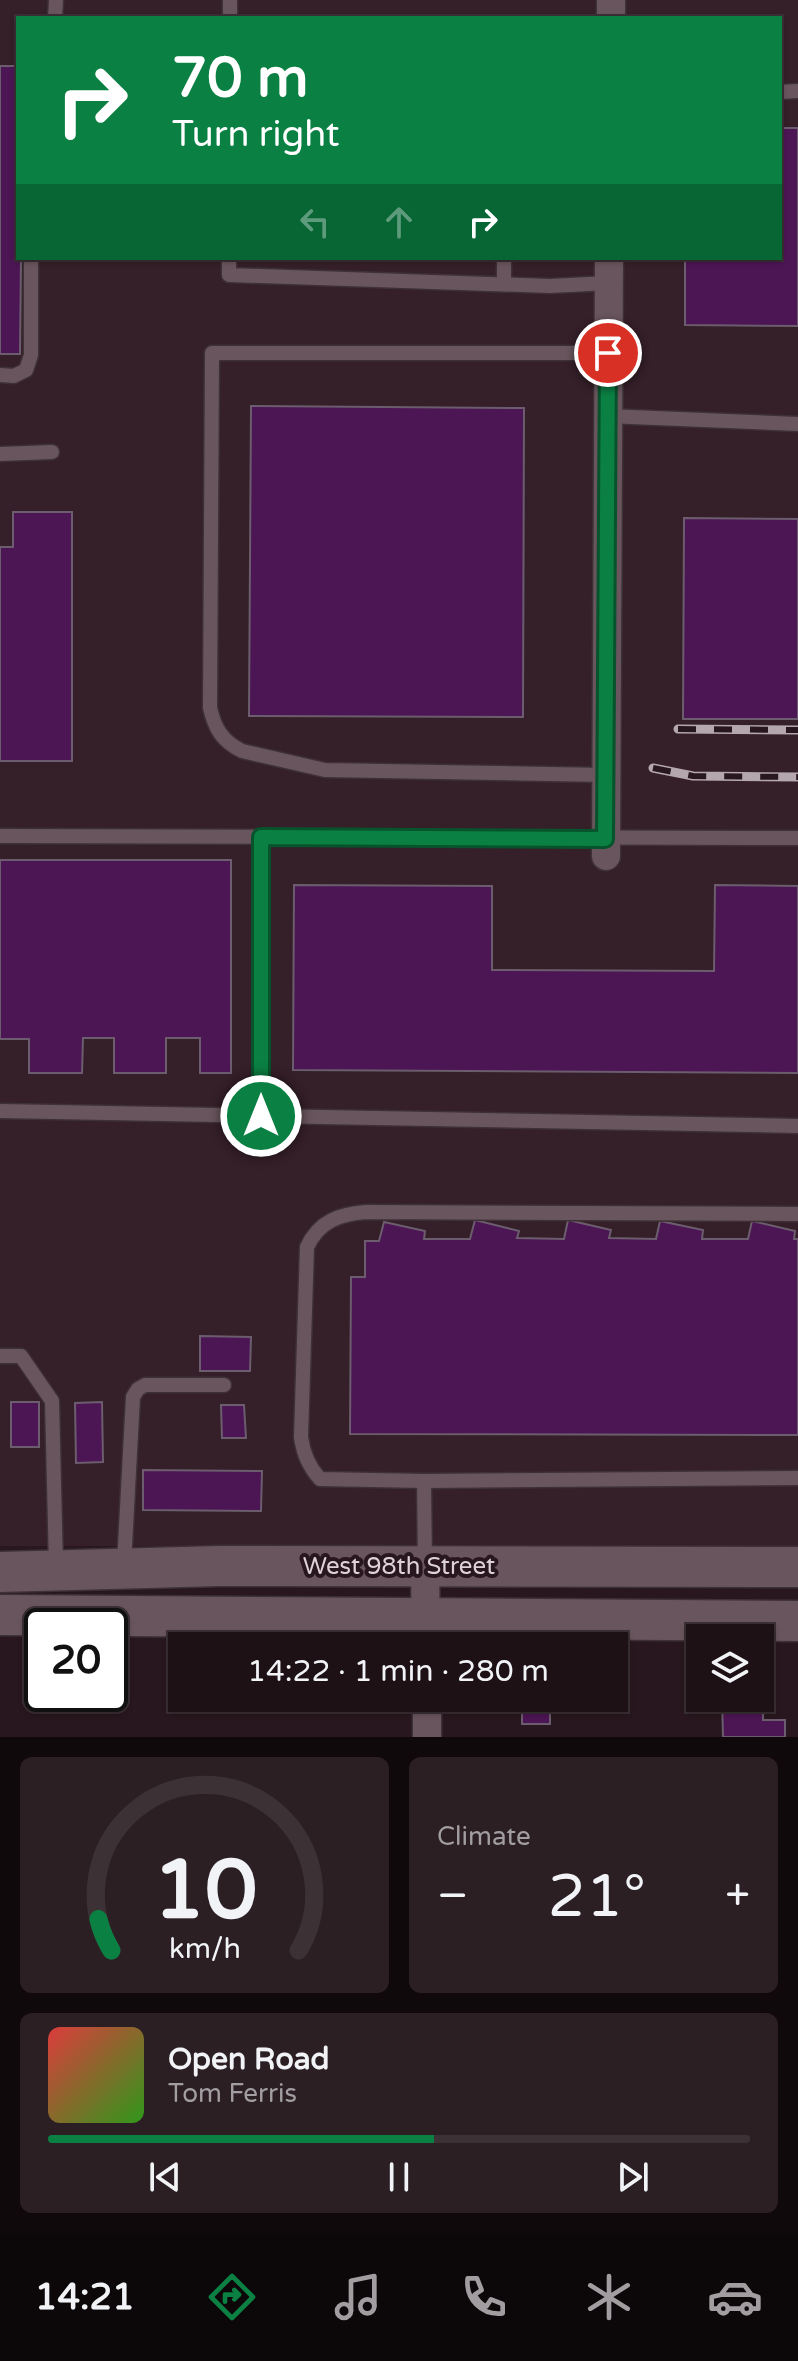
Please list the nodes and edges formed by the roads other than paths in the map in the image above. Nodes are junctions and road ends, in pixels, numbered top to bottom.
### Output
1 (31, 260) edge
2 (229, 260) edge
3 (504, 260) edge
4 (609, 271) edge
5 (504, 284) junction
6 (608, 353) junction
7 (0, 375) edge
8 (607, 416) junction
9 (798, 424) edge
10 (52, 452) dead end
11 (0, 454) edge
12 (605, 775) junction
13 (0, 836) edge
14 (261, 837) junction
15 (798, 838) edge
16 (606, 848) junction
17 (0, 1111) edge
18 (261, 1116) junction
19 (798, 1126) edge
20 (798, 1214) edge
21 (0, 1356) edge
22 (224, 1385) dead end
23 (798, 1478) edge
24 (424, 1481) junction
25 (425, 1566) junction
26 (798, 1567) edge
27 (123, 1569) junction
28 (56, 1571) junction
29 (0, 1572) edge
30 (0, 1615) edge
31 (798, 1621) edge
32 (402, 1632) edge
33 (426, 1632) edge
34 (457, 1632) edge
35 (427, 1712) edge
36 (427, 1737) edge

1 - 7 lane
2 - 5 lane
3 - 5 lane
4 - 5 lane
4 - 6 street
6 - 8 street
6 - 12 lane
8 - 9 lane
8 - 12 street
10 - 11 lane
12 - 16 street
13 - 14 lane
14 - 16 lane
14 - 18 lane
15 - 16 lane
17 - 18 lane
18 - 19 lane
20 - 24 lane
21 - 28 lane
22 - 27 lane
23 - 24 lane
24 - 25 lane
25 - 26 street, West 98th Street
25 - 27 street, West 98th Street
25 - 33 street
27 - 28 street, West 98th Street
28 - 29 street, West 98th Street
30 - 32 street
31 - 34 street
35 - 36 street

